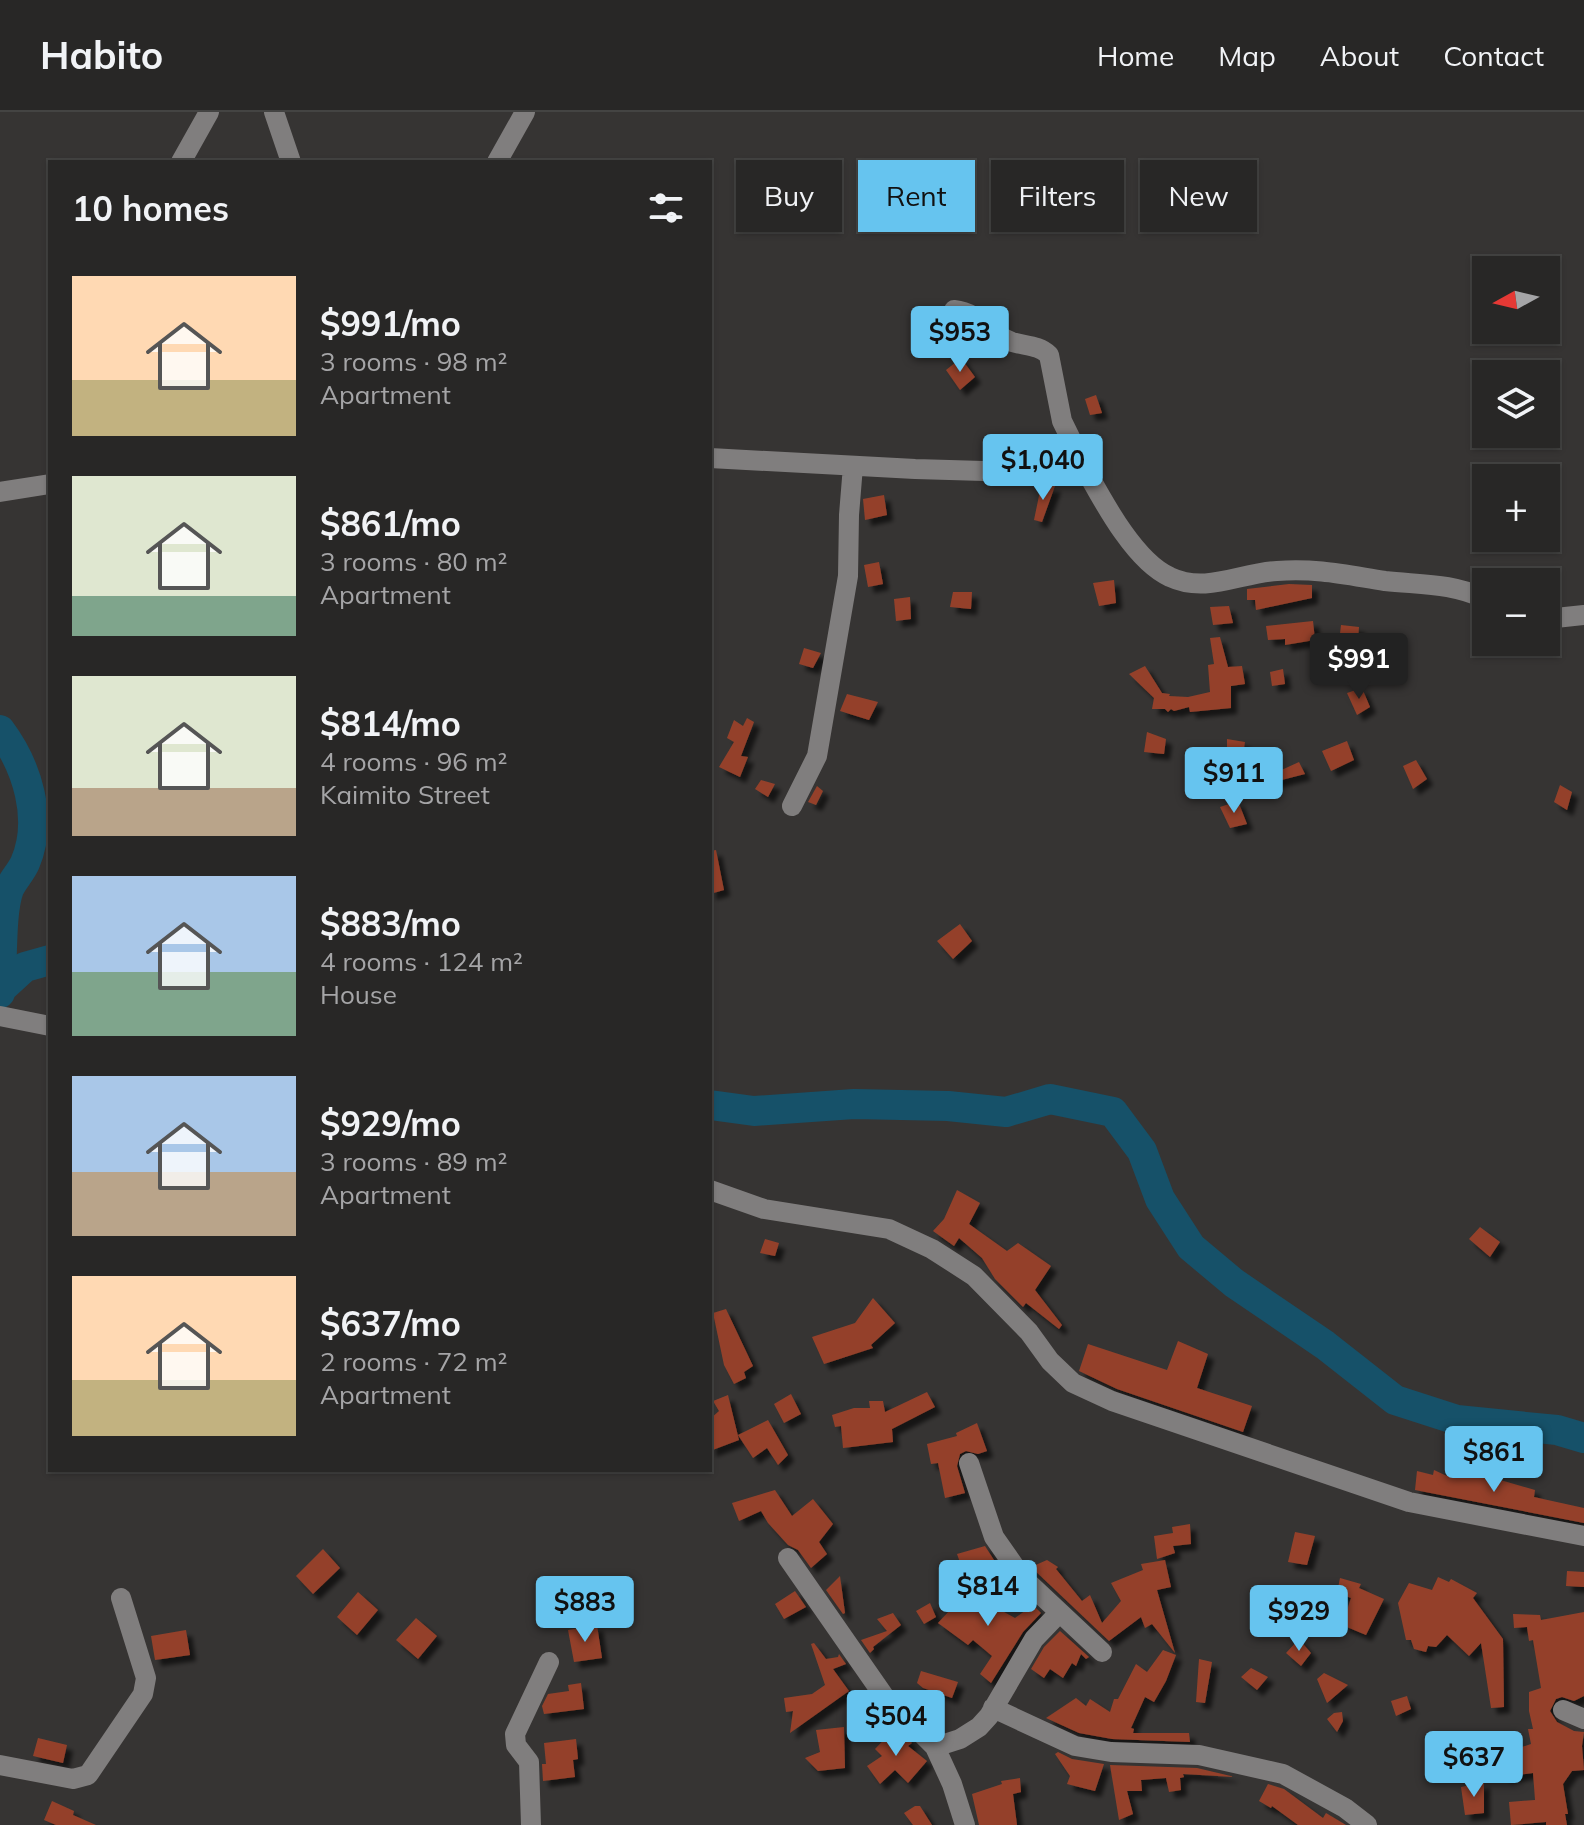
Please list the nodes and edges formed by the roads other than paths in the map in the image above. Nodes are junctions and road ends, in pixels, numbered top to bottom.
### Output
1 (209, 112) edge
2 (274, 112) edge
3 (525, 112) edge
4 (182, 160) edge
5 (290, 160) edge
6 (498, 160) edge
7 (954, 310) dead end
8 (712, 458) edge
9 (853, 466) junction
10 (1088, 474) junction
11 (48, 484) edge
12 (0, 492) edge
13 (1472, 593) edge
14 (1584, 615) edge
15 (1560, 618) edge
16 (792, 806) dead end
17 (0, 1016) edge
18 (48, 1026) edge
19 (712, 1191) edge
20 (969, 1463) dead end
21 (1584, 1536) edge
22 (788, 1558) dead end
23 (121, 1598) dead end
24 (1059, 1613) junction
25 (1102, 1652) dead end
26 (549, 1662) dead end
27 (993, 1708) junction
28 (1563, 1710) dead end
29 (1584, 1719) edge
30 (935, 1747) junction
31 (0, 1765) edge
32 (531, 1825) edge
33 (965, 1825) edge
34 (1367, 1825) edge

1 - 4 street
2 - 5 street
3 - 6 street
7 - 10 street
8 - 9 street
9 - 10 street
9 - 16 street
10 - 13 street
11 - 12 street
14 - 15 street
17 - 18 street
19 - 21 street
20 - 24 street
22 - 30 street
23 - 31 street
24 - 25 street
24 - 27 street
26 - 32 street
27 - 30 street
27 - 34 street
28 - 29 street
30 - 33 street

